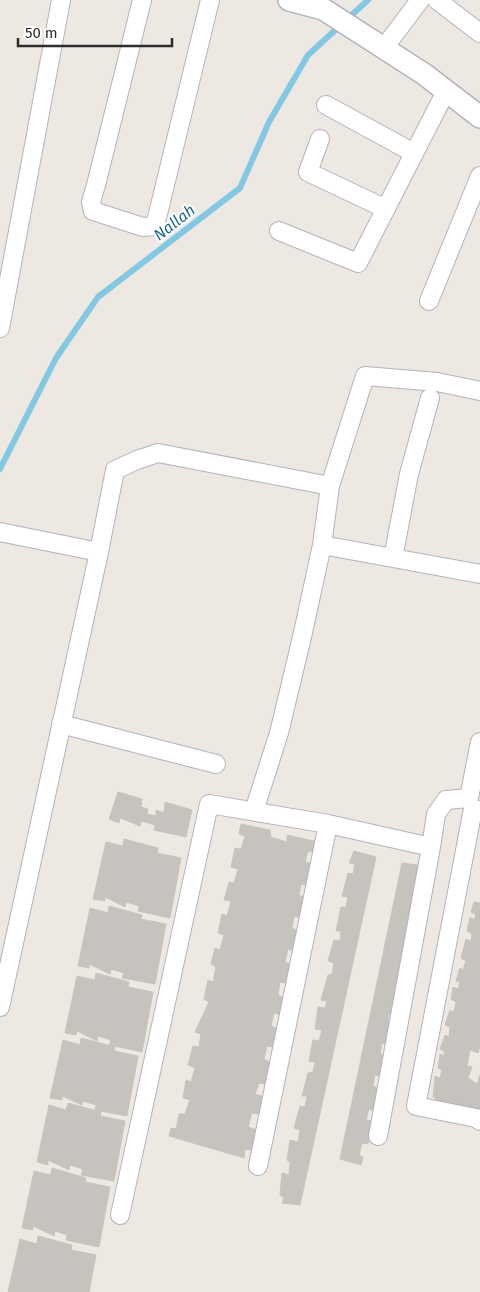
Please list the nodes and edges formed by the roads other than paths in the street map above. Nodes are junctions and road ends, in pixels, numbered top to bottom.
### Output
1 (61, 0) edge
2 (142, 0) edge
3 (210, 0) edge
4 (289, 0) edge
5 (420, 0) edge
6 (437, 0) edge
7 (480, 33) edge
8 (384, 48) junction
9 (446, 91) junction
10 (326, 105) dead end
11 (480, 117) edge
12 (320, 139) dead end
13 (414, 153) junction
14 (480, 176) edge
15 (386, 209) junction
16 (279, 231) dead end
17 (429, 301) dead end
18 (0, 328) edge
19 (480, 392) edge
20 (430, 398) dead end
21 (330, 486) junction
22 (0, 532) edge
23 (322, 544) junction
24 (99, 552) junction
25 (393, 558) junction
26 (480, 574) edge
27 (61, 724) junction
28 (480, 742) edge
29 (216, 764) dead end
30 (477, 776) edge
31 (480, 810) edge
32 (254, 811) junction
33 (328, 824) junction
34 (431, 847) junction
35 (0, 1007) edge
36 (480, 1121) edge
37 (378, 1136) dead end
38 (258, 1166) dead end
39 (120, 1215) dead end

1 - 18 street
2 - 3 street
4 - 8 street
5 - 8 street
6 - 7 street
8 - 9 street
9 - 11 street
9 - 13 street
10 - 13 street
12 - 15 street
13 - 15 street
14 - 17 street
15 - 16 street
19 - 21 street
20 - 25 street
21 - 23 street
21 - 24 street
22 - 24 street
23 - 25 street
23 - 32 street
24 - 27 street
25 - 26 street
27 - 29 street
27 - 35 street
28 - 30 street
30 - 34 street
31 - 36 street
32 - 33 street
32 - 39 street
33 - 34 street
33 - 38 street
34 - 37 street

